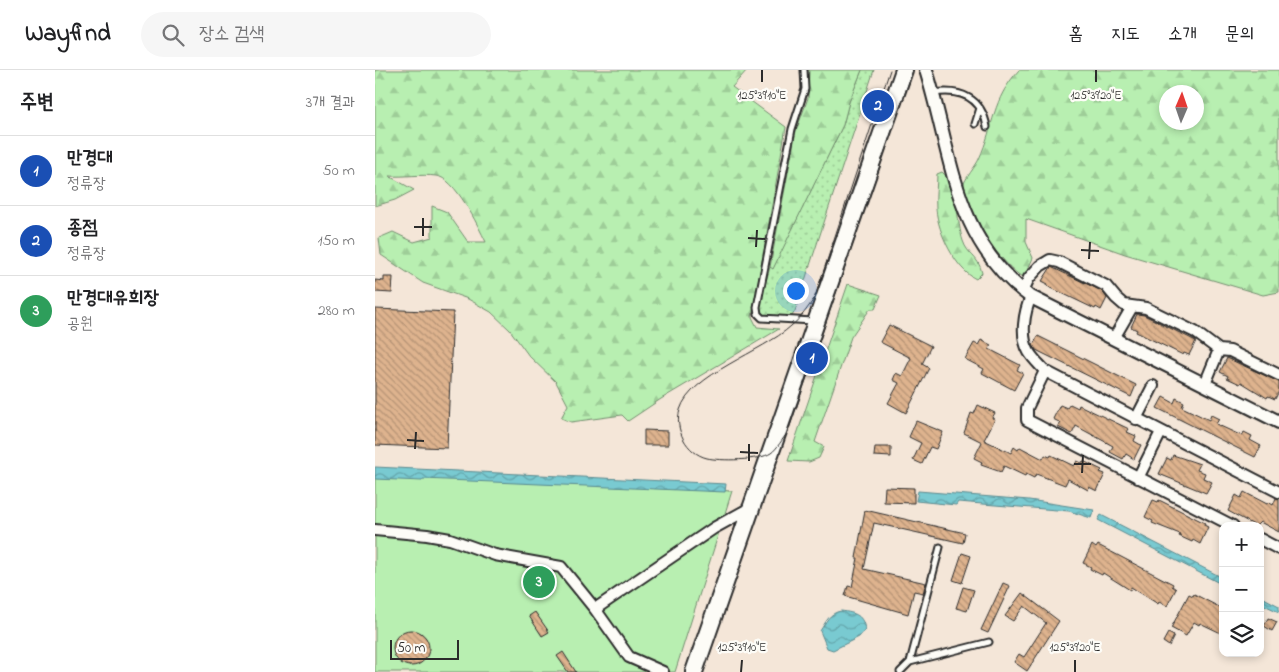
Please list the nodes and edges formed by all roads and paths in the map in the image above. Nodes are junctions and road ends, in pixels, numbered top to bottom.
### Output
1 (804, 70) edge
2 (904, 70) edge
3 (926, 70) edge
4 (933, 93) junction
5 (980, 108) junction
6 (975, 124) dead end
7 (987, 127) dead end
8 (1027, 294) junction
9 (1132, 307) junction
10 (816, 322) junction
11 (1114, 338) junction
12 (1219, 350) junction
13 (1045, 371) junction
14 (1279, 375) edge
15 (1205, 384) junction
16 (1153, 386) dead end
17 (1135, 418) junction
18 (1279, 422) edge
19 (1161, 432) junction
20 (1138, 478) junction
21 (1279, 492) edge
22 (752, 507) junction
23 (1225, 522) edge
24 (375, 530) edge
25 (1264, 541) edge
26 (940, 547) dead end
27 (1279, 549) edge
28 (595, 609) junction
29 (989, 642) dead end
30 (910, 662) junction
31 (663, 672) edge
32 (694, 672) edge
33 (900, 672) edge

1 - 10 lane
2 - 10 main road
3 - 4 street
4 - 5 lane
4 - 8 street
5 - 6 lane
5 - 7 lane
8 - 9 street
8 - 11 street
8 - 13 street
9 - 11 street
9 - 12 street
10 - 22 main road
11 - 15 street
12 - 14 street
12 - 15 street
13 - 17 street
13 - 20 street
15 - 18 street
16 - 17 street
17 - 19 street
19 - 20 street
19 - 21 street
20 - 23 street
22 - 28 street
22 - 32 main road
24 - 28 street
25 - 27 street
26 - 30 lane
28 - 31 street
29 - 30 lane
30 - 33 lane

